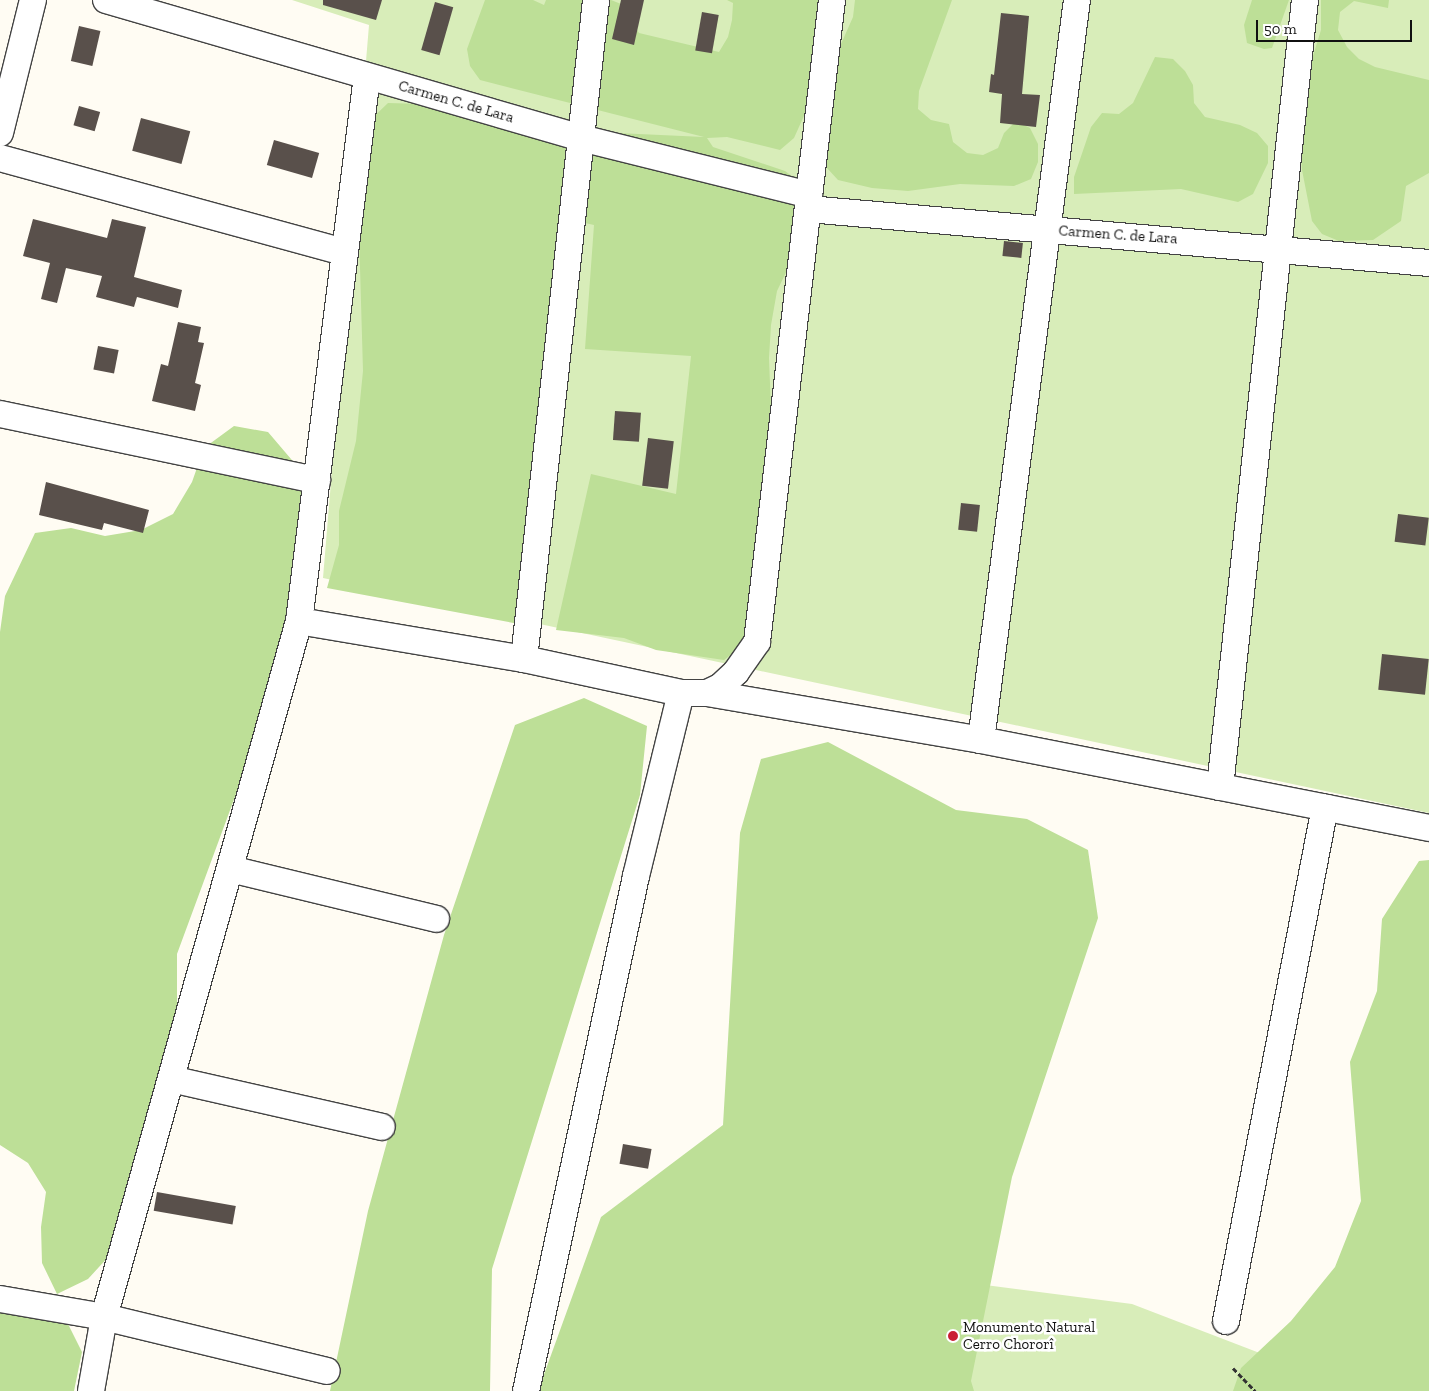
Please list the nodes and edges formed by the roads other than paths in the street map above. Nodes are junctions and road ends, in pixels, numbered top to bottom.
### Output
1 (33, 0) edge
2 (106, 0) edge
3 (596, 0) edge
4 (832, 0) edge
5 (1078, 0) edge
6 (1304, 0) edge
7 (368, 76) junction
8 (0, 133) edge
9 (581, 138) junction
10 (0, 158) edge
11 (809, 202) junction
12 (1048, 230) junction
13 (1278, 248) junction
14 (343, 252) junction
15 (1429, 263) edge
16 (0, 414) edge
17 (317, 480) junction
18 (299, 621) junction
19 (524, 659) junction
20 (681, 692) junction
21 (707, 693) junction
22 (981, 740) junction
23 (1220, 786) junction
24 (1325, 807) junction
25 (1429, 828) edge
26 (230, 869) junction
27 (436, 919) dead end
28 (171, 1079) junction
29 (382, 1127) dead end
30 (0, 1299) edge
31 (104, 1318) junction
32 (1226, 1321) dead end
33 (327, 1371) dead end
34 (91, 1391) edge
35 (526, 1391) edge

1 - 8 street
2 - 7 street, Carmen C. de Lara
3 - 9 street
4 - 11 street
5 - 12 street
6 - 13 street
7 - 9 street, Carmen C. de Lara
7 - 14 street
9 - 11 street, Carmen C. de Lara
9 - 19 street
10 - 14 street
11 - 12 street, Carmen C. de Lara
11 - 21 street
12 - 13 street, Carmen C. de Lara
12 - 22 street
13 - 15 street, Carmen C. de Lara
13 - 23 street
14 - 17 street
16 - 17 street
17 - 18 street
18 - 19 street
18 - 26 street
19 - 20 street
20 - 21 street
20 - 35 street
21 - 22 street
22 - 23 street
23 - 24 street
24 - 25 street
24 - 32 street
26 - 27 street
26 - 28 street
28 - 29 street
28 - 31 street
30 - 31 street
31 - 33 street
31 - 34 street

